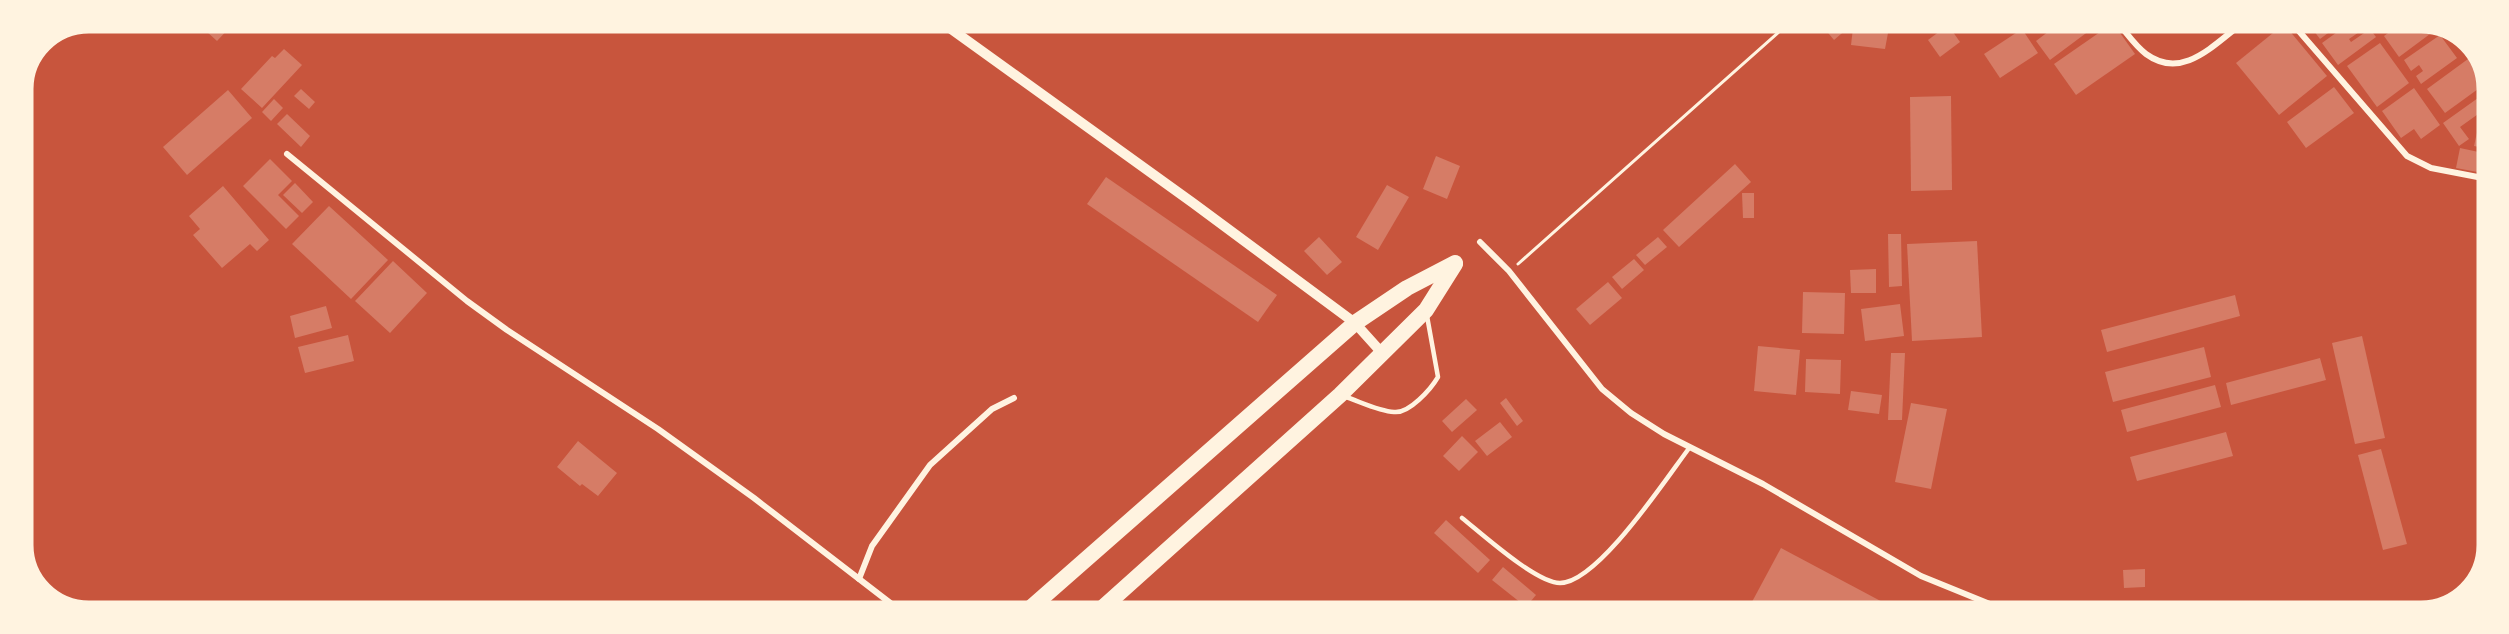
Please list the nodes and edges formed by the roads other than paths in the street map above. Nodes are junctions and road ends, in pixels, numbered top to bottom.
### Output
1 (955, 32) edge
2 (2126, 32) edge
3 (2230, 32) edge
4 (2300, 32) edge
5 (287, 154) dead end
6 (2477, 176) edge
7 (1480, 242) dead end
8 (1426, 310) junction
9 (1355, 323) junction
10 (1383, 353) junction
11 (1340, 395) junction
12 (1014, 398) dead end
13 (1690, 447) junction
14 (1462, 518) dead end
15 (860, 579) junction
16 (889, 602) edge
17 (1037, 602) edge
18 (1109, 602) edge
19 (1985, 602) edge

1 - 9 street
2 - 3 street
4 - 6 street
5 - 15 street
7 - 13 street
8 - 9 highway
8 - 10 highway
8 - 11 lane
9 - 10 street
9 - 17 highway
10 - 11 highway
11 - 18 highway
12 - 15 street
13 - 14 lane
13 - 19 street
15 - 16 street

